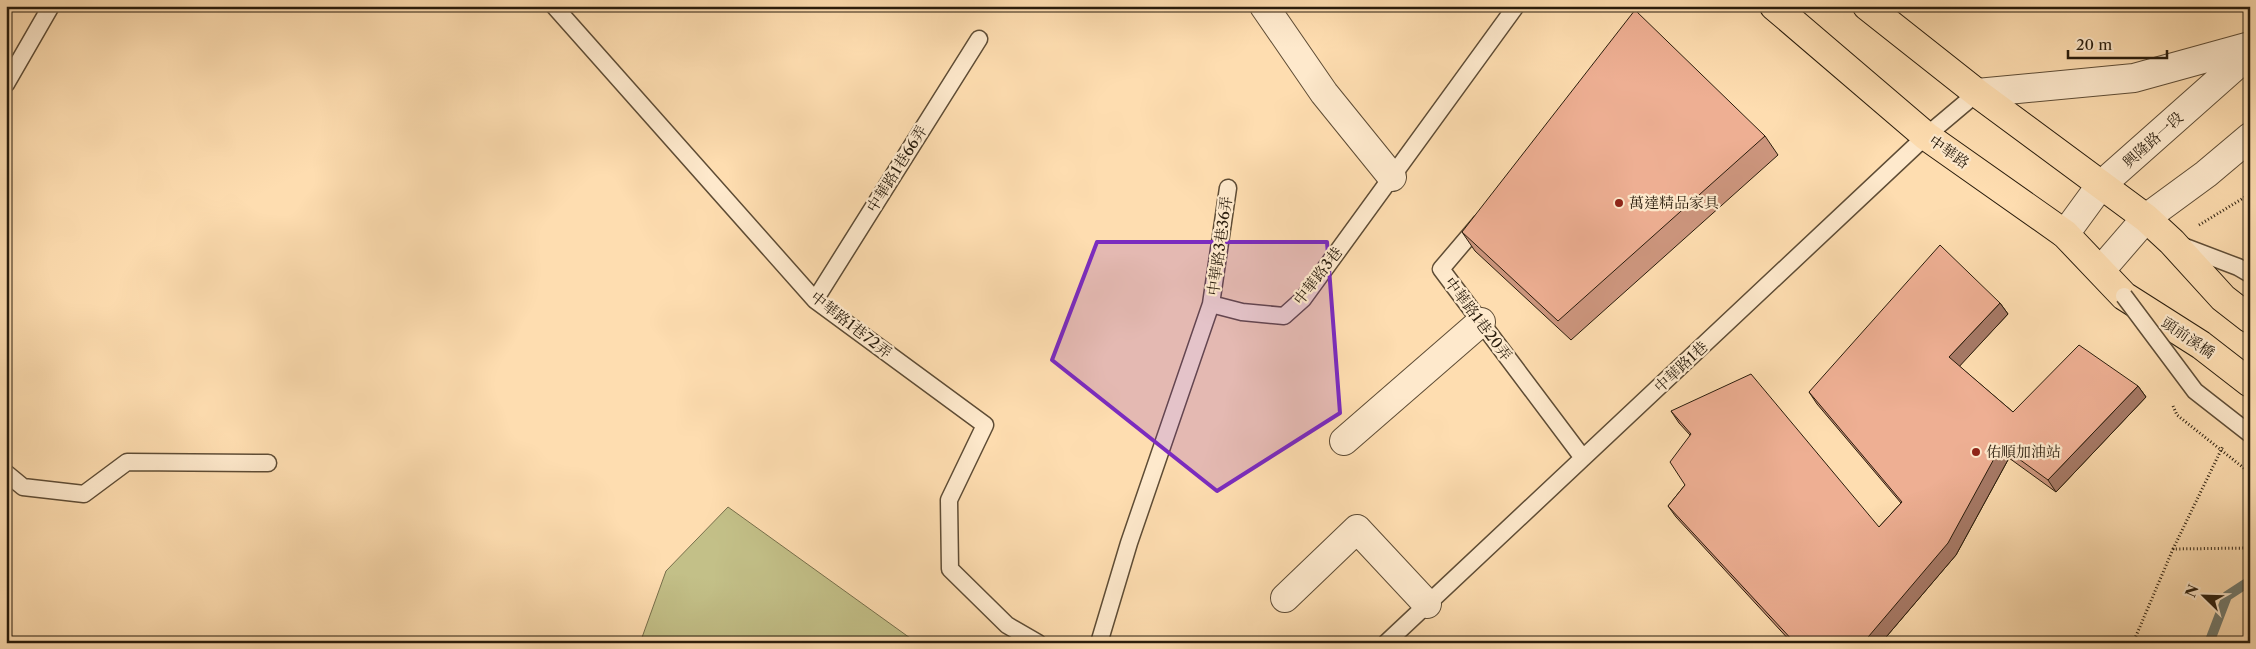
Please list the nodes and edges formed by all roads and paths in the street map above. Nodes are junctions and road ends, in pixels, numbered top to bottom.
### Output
1 (51, 6) edge
2 (554, 6) edge
3 (1264, 6) edge
4 (1516, 6) edge
5 (1774, 6) edge
6 (1867, 6) edge
7 (979, 39) dead end
8 (2250, 46) edge
9 (2250, 53) edge
10 (6, 84) edge
11 (1977, 93) junction
12 (1926, 136) junction
13 (2250, 137) edge
14 (1392, 177) junction
15 (2100, 186) junction
16 (1228, 188) dead end
17 (2250, 194) edge
18 (1490, 210) edge
19 (2146, 218) junction
20 (2065, 234) junction
21 (2172, 242) junction
22 (2101, 270) junction
23 (2250, 274) edge
24 (2124, 296) junction
25 (815, 300) junction
26 (1212, 304) junction
27 (2250, 318) edge
28 (1481, 322) junction
29 (2250, 383) edge
30 (2250, 434) edge
31 (1344, 441) dead end
32 (2224, 443) dead end
33 (1583, 458) junction
34 (268, 463) dead end
35 (6, 473) edge
36 (2250, 548) edge
37 (2173, 549) junction
38 (1284, 598) dead end
39 (1427, 604) junction
40 (1038, 643) edge
41 (1100, 643) edge
42 (1386, 643) edge
43 (2133, 643) edge

1 - 10 lane
2 - 25 lane, 中華路1巷72弄
3 - 14 street
4 - 14 lane, 中華路3巷
5 - 12 main road, 中華路
6 - 11 main road
7 - 25 lane, 中華路1巷66弄
8 - 11 street
9 - 15 street, 興隆路一段
11 - 12 lane, 中華路1巷
11 - 15 main road
12 - 20 main road, 中華路
12 - 33 lane, 中華路1巷
13 - 19 street
14 - 26 lane, 中華路3巷
15 - 19 main road
15 - 20 street, 興隆路一段
16 - 26 lane, 中華路3巷36弄
17 - 21 path
18 - 28 lane, 中華路1巷20弄
19 - 21 main road
19 - 22 street
20 - 22 main road, 中華路
21 - 23 lane
21 - 27 main road
22 - 24 main road, 中華路
24 - 29 main road, 頭前溪橋
24 - 30 lane, bridge
25 - 40 lane, 中華路1巷72弄
26 - 41 lane
28 - 31 street
28 - 33 lane, 中華路1巷20弄
32 - 37 path
33 - 39 lane, 中華路1巷
34 - 35 lane
36 - 37 path
37 - 43 path
38 - 39 street
39 - 42 lane, 中華路1巷

